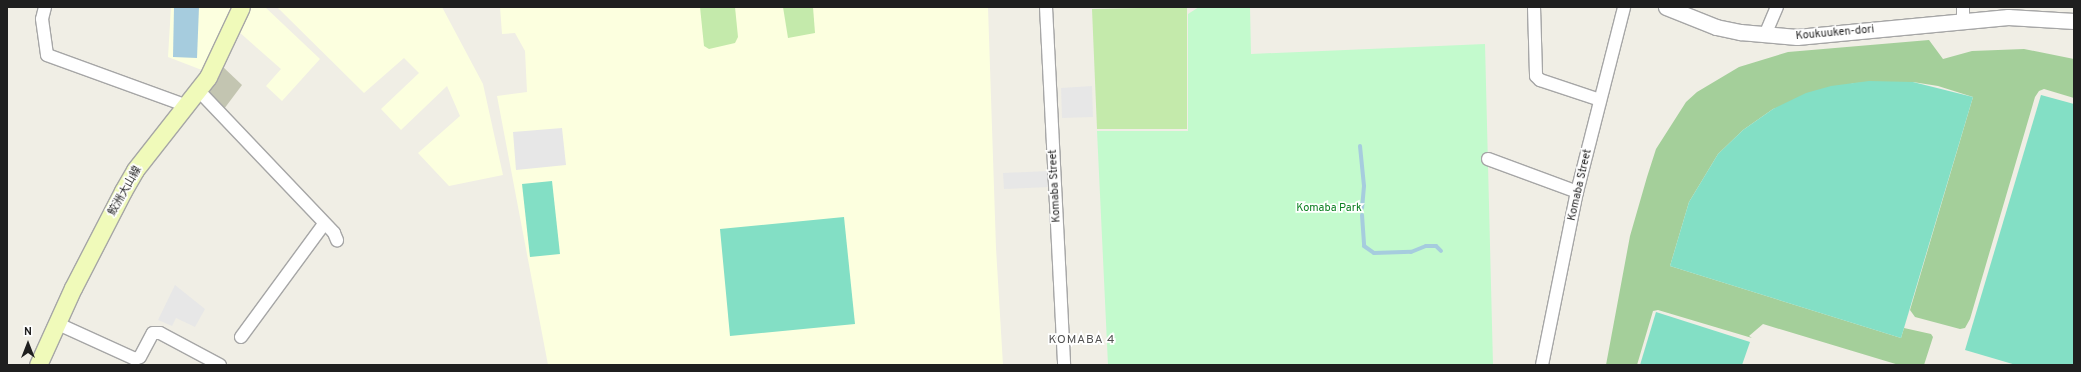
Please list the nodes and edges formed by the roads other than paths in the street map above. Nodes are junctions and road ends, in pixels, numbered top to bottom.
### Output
1 (45, 7) edge
2 (241, 7) edge
3 (1046, 7) edge
4 (1534, 7) edge
5 (1624, 7) edge
6 (1666, 7) edge
7 (1777, 7) edge
8 (1963, 14) edge
9 (2074, 21) edge
10 (1765, 35) junction
11 (199, 91) junction
12 (1600, 100) junction
13 (187, 106) junction
14 (1488, 159) dead end
15 (1577, 192) junction
16 (324, 224) junction
17 (337, 240) dead end
18 (56, 323) junction
19 (241, 337) dead end
20 (38, 365) edge
21 (220, 365) edge
22 (1064, 365) edge
23 (1542, 365) edge

1 - 13 street
2 - 11 main road, 鮫洲大山線
3 - 22 street, Komaba Street
4 - 12 street
5 - 12 street, Komaba Street
6 - 10 street, Koukuuken-dori
7 - 10 street
8 - 9 street, Koukuuken-dori
8 - 10 street, Koukuuken-dori
11 - 13 main road, 鮫洲大山線
11 - 16 street
12 - 15 street, Komaba Street
13 - 18 main road, 鮫洲大山線
14 - 15 street
15 - 23 street, Komaba Street
16 - 17 street
16 - 19 street
18 - 20 main road, 鮫洲大山線
18 - 21 street

